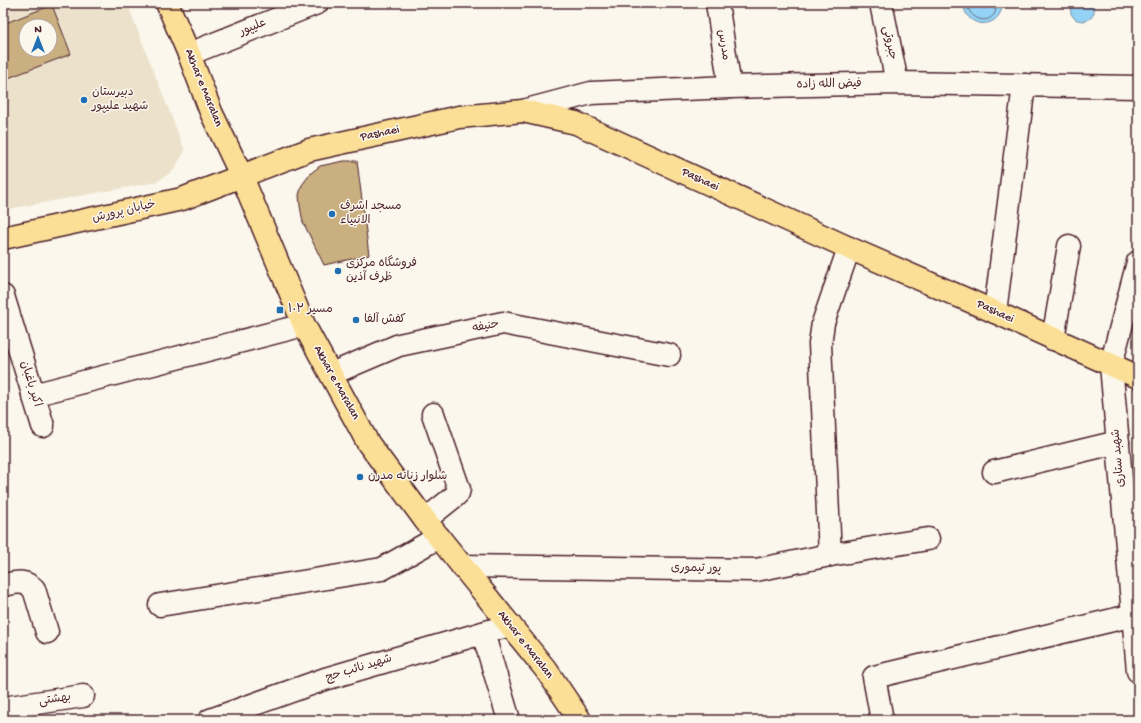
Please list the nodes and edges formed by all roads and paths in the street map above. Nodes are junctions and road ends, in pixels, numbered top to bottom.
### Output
1 (168, 3) edge
2 (317, 3) edge
3 (717, 3) edge
4 (881, 3) edge
5 (189, 54) junction
6 (897, 83) junction
7 (1024, 85) junction
8 (730, 87) junction
9 (1138, 87) edge
10 (523, 111) junction
11 (242, 176) junction
12 (3, 238) edge
13 (1069, 246) dead end
14 (850, 248) junction
15 (1138, 262) edge
16 (1135, 283) edge
17 (3, 296) edge
18 (995, 312) junction
19 (304, 325) junction
20 (1053, 339) junction
21 (669, 355) dead end
22 (1111, 365) junction
23 (331, 374) junction
24 (1138, 377) edge
25 (33, 395) junction
26 (433, 414) dead end
27 (43, 426) dead end
28 (1118, 442) junction
29 (994, 472) dead end
30 (424, 520) junction
31 (439, 538) junction
32 (928, 539) dead end
33 (830, 555) junction
34 (462, 566) junction
35 (10, 584) edge
36 (160, 605) dead end
37 (1136, 615) edge
38 (510, 625) junction
39 (47, 632) dead end
40 (483, 633) junction
41 (1138, 671) edge
42 (83, 696) dead end
43 (3, 708) edge
44 (255, 712) edge
45 (210, 720) edge
46 (509, 720) edge
47 (580, 720) edge
48 (882, 720) edge

1 - 5 main road, Akhar e Maralan
2 - 5 street, علیپور
3 - 8 street, مدرس
4 - 6 street, جبروتی
5 - 11 main road, Akhar e Maralan
6 - 7 street, فیض الله زاده
6 - 8 street, فیض الله زاده
7 - 9 street, فیض الله زاده
7 - 18 street
8 - 10 street, فیض الله زاده
10 - 11 main road, Pashaei
10 - 14 main road, Pashaei
11 - 12 main road, خیابان پرورش
11 - 19 main road, Akhar e Maralan
13 - 20 street
14 - 18 main road, Pashaei
14 - 33 street
15 - 16 street, شهبد ستاری
16 - 22 street, شهبد ستاری
17 - 25 street, اکبر باغبان
18 - 20 main road, Pashaei
19 - 23 main road, Akhar e Maralan
19 - 25 street
20 - 22 main road, Pashaei
21 - 23 street, حنیفه
22 - 24 main road, Pashaei
22 - 28 street, شهبد ستاری
23 - 30 main road, Akhar e Maralan
25 - 27 street, اکبر باغبان
26 - 30 street
28 - 29 street
28 - 37 street, شهبد ستاری
30 - 31 main road, Akhar e Maralan
31 - 34 main road, Akhar e Maralan
31 - 36 street
32 - 33 street, پور تیموری
33 - 34 street, پور تیموری
34 - 38 main road, Akhar e Maralan
35 - 39 street
37 - 41 street, شهبد ستاری
37 - 48 street
38 - 40 street, شهید نائب حج
38 - 47 main road, Akhar e Maralan
40 - 44 street, شهید نائب حج
40 - 46 street
42 - 43 street, بهشتی
44 - 45 street, شهید نائب حج

